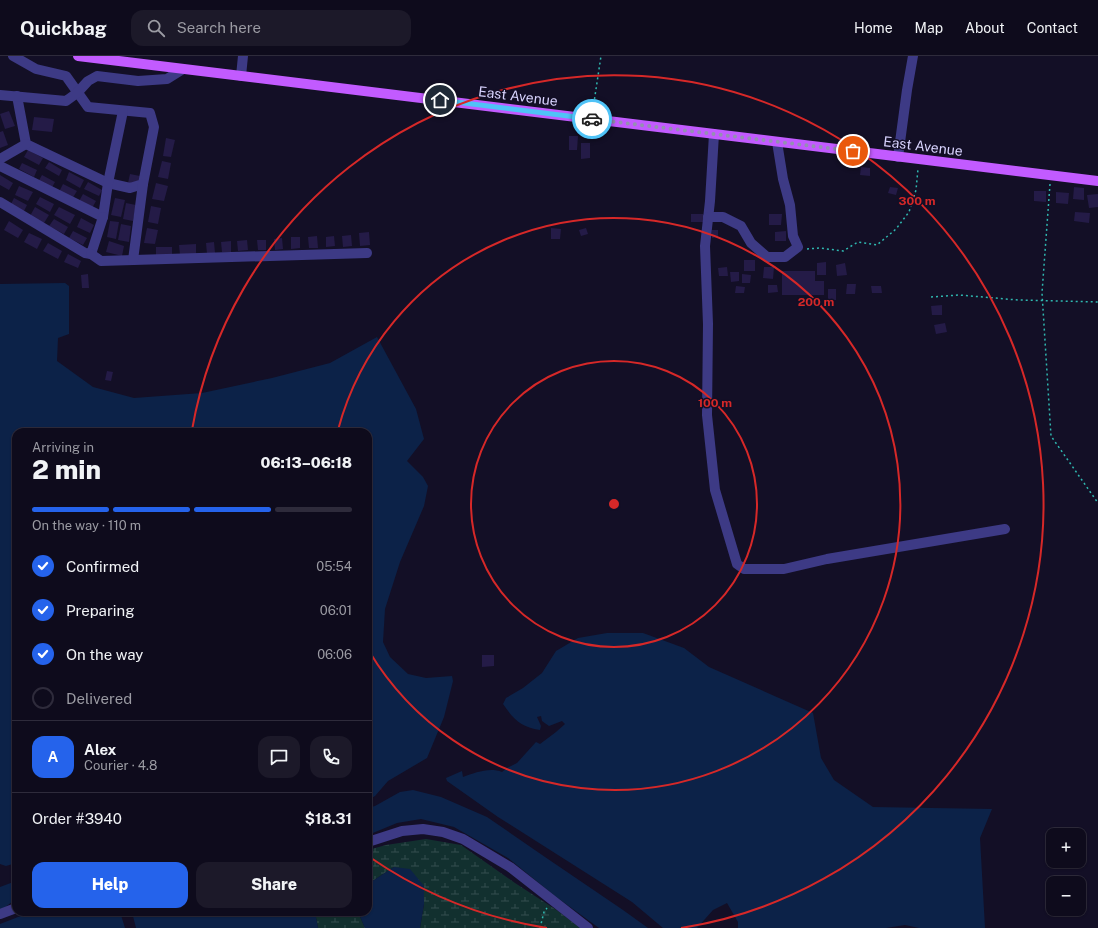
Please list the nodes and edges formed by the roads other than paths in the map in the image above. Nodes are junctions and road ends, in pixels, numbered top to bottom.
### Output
1 (13, 56) edge
2 (78, 56) edge
3 (243, 56) edge
4 (913, 56) edge
5 (183, 69) junction
6 (242, 76) junction
7 (77, 93) junction
8 (0, 95) edge
9 (17, 96) junction
10 (123, 111) junction
11 (714, 134) junction
12 (777, 142) junction
13 (26, 144) junction
14 (898, 157) junction
15 (0, 159) edge
16 (0, 166) edge
17 (1098, 181) edge
18 (108, 184) junction
19 (143, 184) junction
20 (0, 202) edge
21 (103, 217) junction
22 (708, 217) junction
23 (367, 253) dead end
24 (91, 254) junction
25 (133, 260) junction
26 (1005, 529) dead end
27 (372, 841) edge
28 (12, 910) edge
29 (0, 914) edge
30 (588, 928) edge

1 - 7 street
2 - 5 main road, East Avenue
3 - 6 street
4 - 14 street
5 - 6 main road, East Avenue
5 - 7 street
6 - 11 main road, East Avenue
7 - 9 street
7 - 10 street
8 - 9 street
9 - 13 street
10 - 18 street
10 - 19 street
11 - 12 main road, East Avenue
11 - 22 street
12 - 14 main road, East Avenue
12 - 22 street
13 - 15 street
13 - 18 street
14 - 17 main road, East Avenue
16 - 21 street
18 - 19 street
18 - 21 street
19 - 25 street
20 - 24 street
21 - 24 street
22 - 26 street
23 - 25 street
24 - 25 street
27 - 30 street
28 - 29 street

